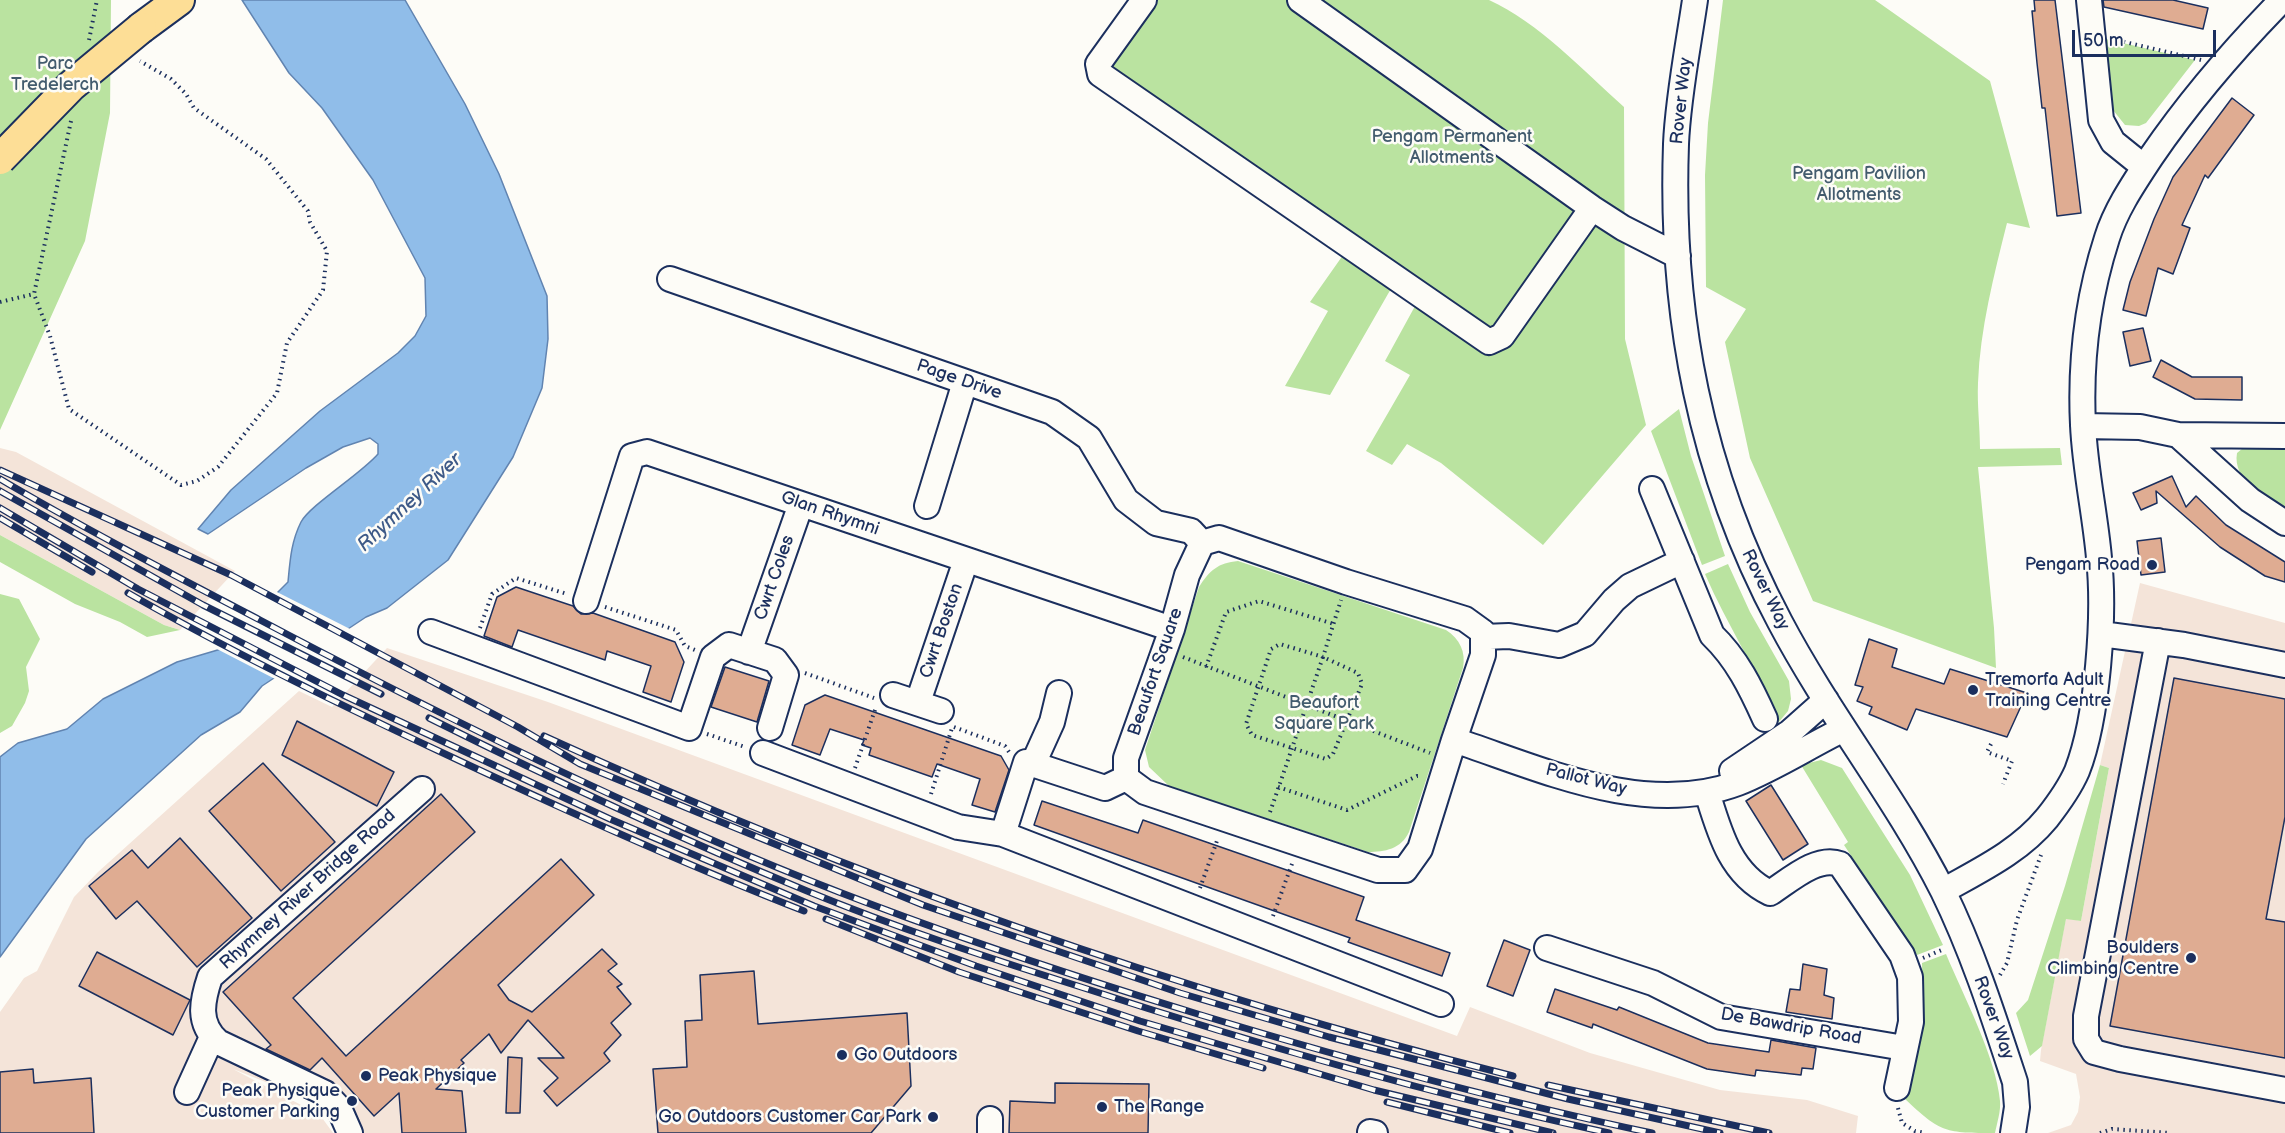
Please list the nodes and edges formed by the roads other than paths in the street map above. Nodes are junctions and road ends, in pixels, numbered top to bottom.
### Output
1 (179, 0) edge
2 (1144, 0) edge
3 (1300, 0) edge
4 (1695, 0) edge
5 (2090, 0) edge
6 (2282, 0) edge
7 (0, 159) edge
8 (2144, 167) junction
9 (1592, 208) junction
10 (1678, 256) junction
11 (670, 279) dead end
12 (965, 382) junction
13 (2083, 426) junction
14 (2178, 435) junction
15 (2285, 436) edge
16 (1652, 489) dead end
17 (801, 504) junction
18 (927, 506) dead end
19 (2285, 523) edge
20 (1202, 543) junction
21 (1678, 553) junction
22 (966, 560) junction
23 (586, 601) dead end
24 (431, 632) dead end
25 (2101, 634) junction
26 (1483, 637) junction
27 (1168, 639) junction
28 (2158, 641) junction
29 (739, 648) junction
30 (2285, 665) edge
31 (1059, 693) dead end
32 (893, 695) dead end
33 (1826, 700) junction
34 (918, 702) junction
35 (946, 719) road end
36 (1765, 719) dead end
37 (770, 728) dead end
38 (1844, 729) junction
39 (763, 753) road end
40 (1443, 755) junction
41 (1029, 765) junction
42 (1126, 778) junction
43 (422, 789) dead end
44 (1707, 792) junction
45 (1003, 834) junction
46 (1943, 891) junction
47 (1547, 948) dead end
48 (1441, 1004) dead end
49 (212, 1037) junction
50 (1904, 1048) junction
51 (1897, 1088) road end
52 (2285, 1090) edge
53 (187, 1092) dead end
54 (350, 1133) edge
55 (2013, 1133) edge

1 - 7 main road, bridge
2 - 9 street
3 - 9 street
4 - 10 street, Rover Way
5 - 8 street
6 - 8 street
8 - 13 street
9 - 10 street
10 - 33 street, Rover Way
11 - 12 street, Page Drive
12 - 18 street
12 - 20 street, Page Drive
13 - 14 street
13 - 25 street
14 - 15 street
14 - 19 street
16 - 21 street
17 - 22 street, Glan Rhymni
17 - 23 street, Glan Rhymni
17 - 29 street, Cwrt Coles
20 - 26 street
20 - 27 street, Beaufort Square
21 - 26 street
21 - 36 street
22 - 27 street, Glan Rhymni
22 - 34 street, Cwrt Boston
24 - 29 street
25 - 28 street
25 - 46 street
26 - 40 street
27 - 42 street, Beaufort Square
28 - 30 street
28 - 52 street
29 - 37 street
31 - 41 street
32 - 34 street, Cwrt Boston
33 - 38 street, Rover Way
33 - 44 street
34 - 35 street, Cwrt Boston
38 - 44 street, Pallot Way
38 - 46 street, Rover Way
39 - 45 street
40 - 42 street
40 - 44 street, Pallot Way
41 - 42 street
41 - 45 street
43 - 49 street, Rhymney River Bridge Road
44 - 50 street
45 - 48 street
46 - 55 street, Rover Way
47 - 50 street, De Bawdrip Road
49 - 53 street
49 - 54 street
50 - 51 street

